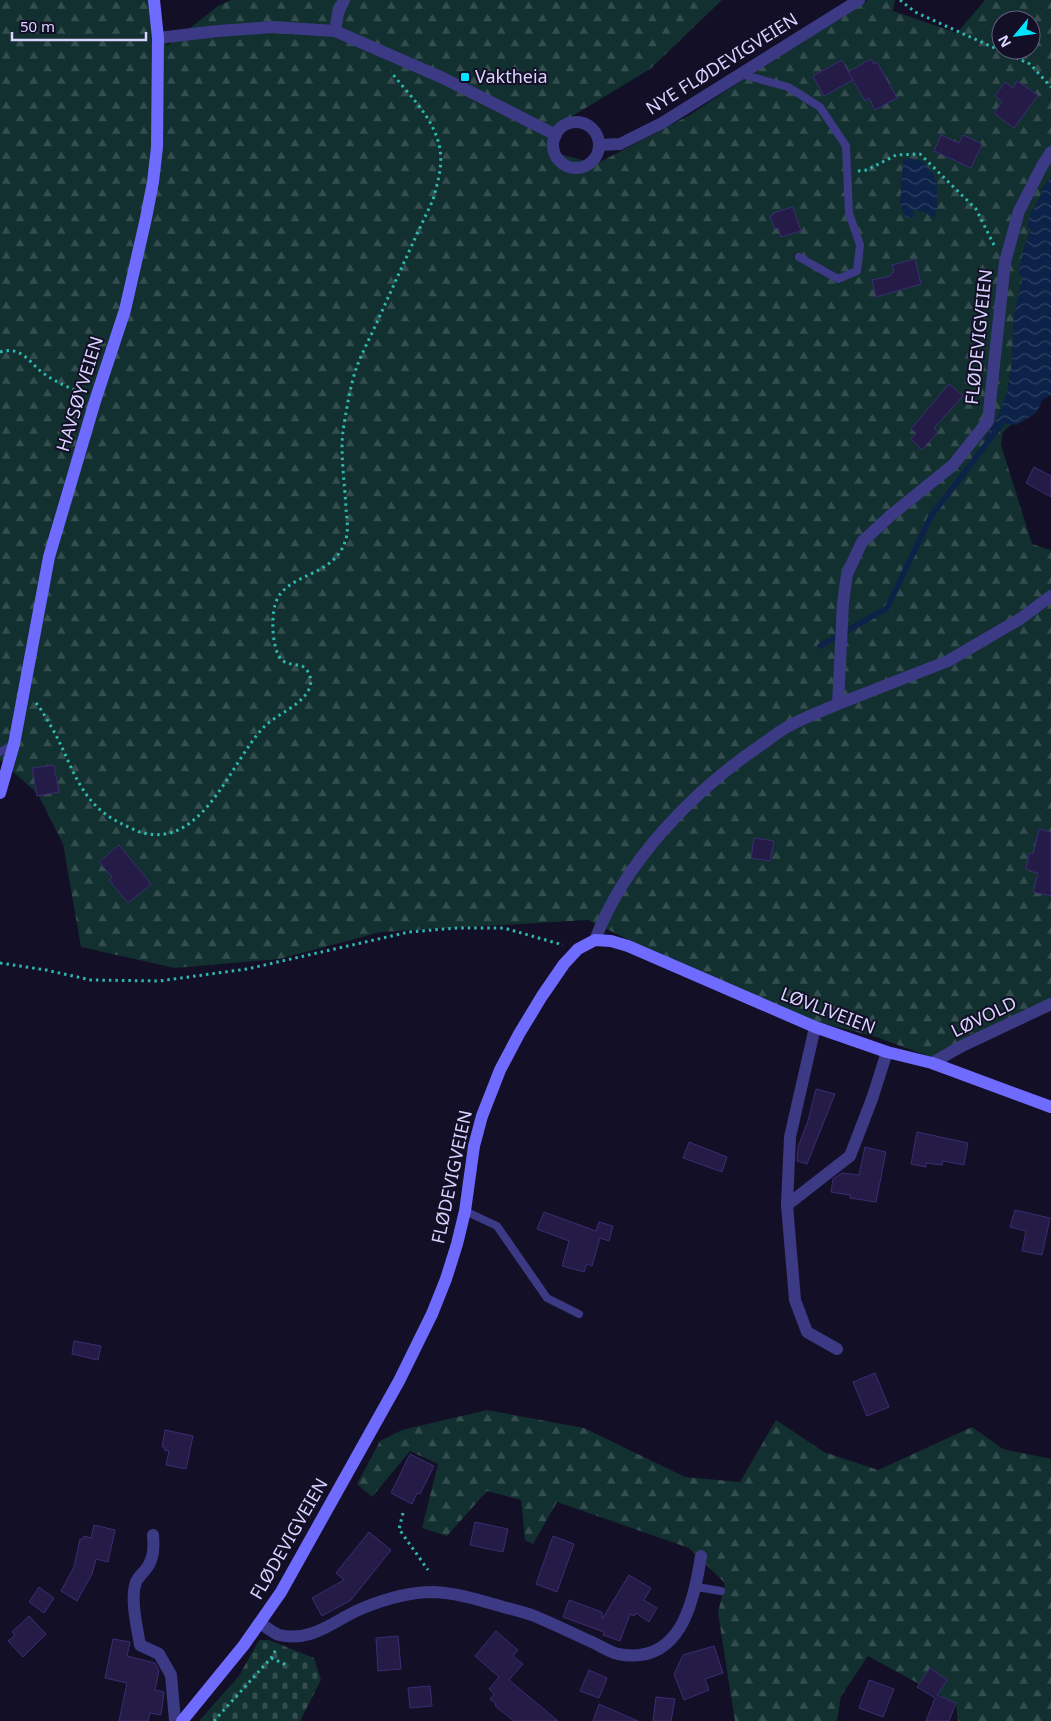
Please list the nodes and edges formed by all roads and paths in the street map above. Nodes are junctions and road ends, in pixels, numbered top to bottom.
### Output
1 (154, 0) edge
2 (344, 0) edge
3 (859, 0) edge
4 (900, 0) edge
5 (335, 31) junction
6 (158, 38) junction
7 (378, 49) junction
8 (741, 74) junction
9 (1051, 86) edge
10 (556, 135) junction
11 (599, 145) junction
12 (1051, 152) edge
13 (848, 172) junction
14 (991, 242) dead end
15 (799, 257) dead end
16 (0, 352) edge
17 (96, 401) junction
18 (1051, 596) edge
19 (24, 693) junction
20 (838, 704) junction
21 (14, 744) junction
22 (0, 752) edge
23 (0, 793) edge
24 (595, 940) junction
25 (578, 949) junction
26 (0, 963) edge
27 (1051, 1004) edge
28 (815, 1027) junction
29 (887, 1052) junction
30 (932, 1063) junction
31 (1051, 1107) edge
32 (787, 1205) junction
33 (465, 1211) junction
34 (579, 1314) dead end
35 (836, 1349) dead end
36 (404, 1513) dead end
37 (153, 1535) dead end
38 (701, 1556) dead end
39 (428, 1570) dead end
40 (696, 1587) junction
41 (721, 1591) dead end
42 (260, 1623) junction
43 (278, 1635) junction
44 (271, 1658) junction
45 (289, 1666) dead end
46 (175, 1721) edge
47 (182, 1721) edge
48 (214, 1721) edge

1 - 6 main road, HAVSØYVEIEN
2 - 5 street
3 - 8 street, NYE FLØDEVIGVEIEN
4 - 9 path
5 - 6 street
5 - 7 street
6 - 17 main road, HAVSØYVEIEN
7 - 10 street
7 - 19 path
8 - 11 street, NYE FLØDEVIGVEIEN
8 - 13 lane
10 - 11 street
10 - 11 street
12 - 20 street, FLØDEVIGVEIEN
13 - 14 path
13 - 15 lane
16 - 17 path
17 - 19 main road, HAVSØYVEIEN
18 - 20 street
19 - 21 main road, HAVSØYVEIEN
20 - 24 street
21 - 22 lane
21 - 23 main road, HAVSØYVEIEN
24 - 25 main road, FLØDEVIGVEIEN
24 - 28 main road, LØVLIVEIEN
25 - 26 path
25 - 33 main road, FLØDEVIGVEIEN
27 - 30 street, LØVOLD
28 - 29 main road, LØVLIVEIEN
28 - 32 street
29 - 30 main road, LØVLIVEIEN
29 - 32 street
30 - 31 main road, LØVLIVEIEN
32 - 35 street
33 - 34 lane
33 - 42 main road, FLØDEVIGVEIEN
36 - 39 path
37 - 46 street
38 - 40 street
40 - 41 lane
40 - 43 street
42 - 43 street
42 - 47 main road, FLØDEVIGVEIEN
43 - 44 path
44 - 45 path
44 - 48 path

